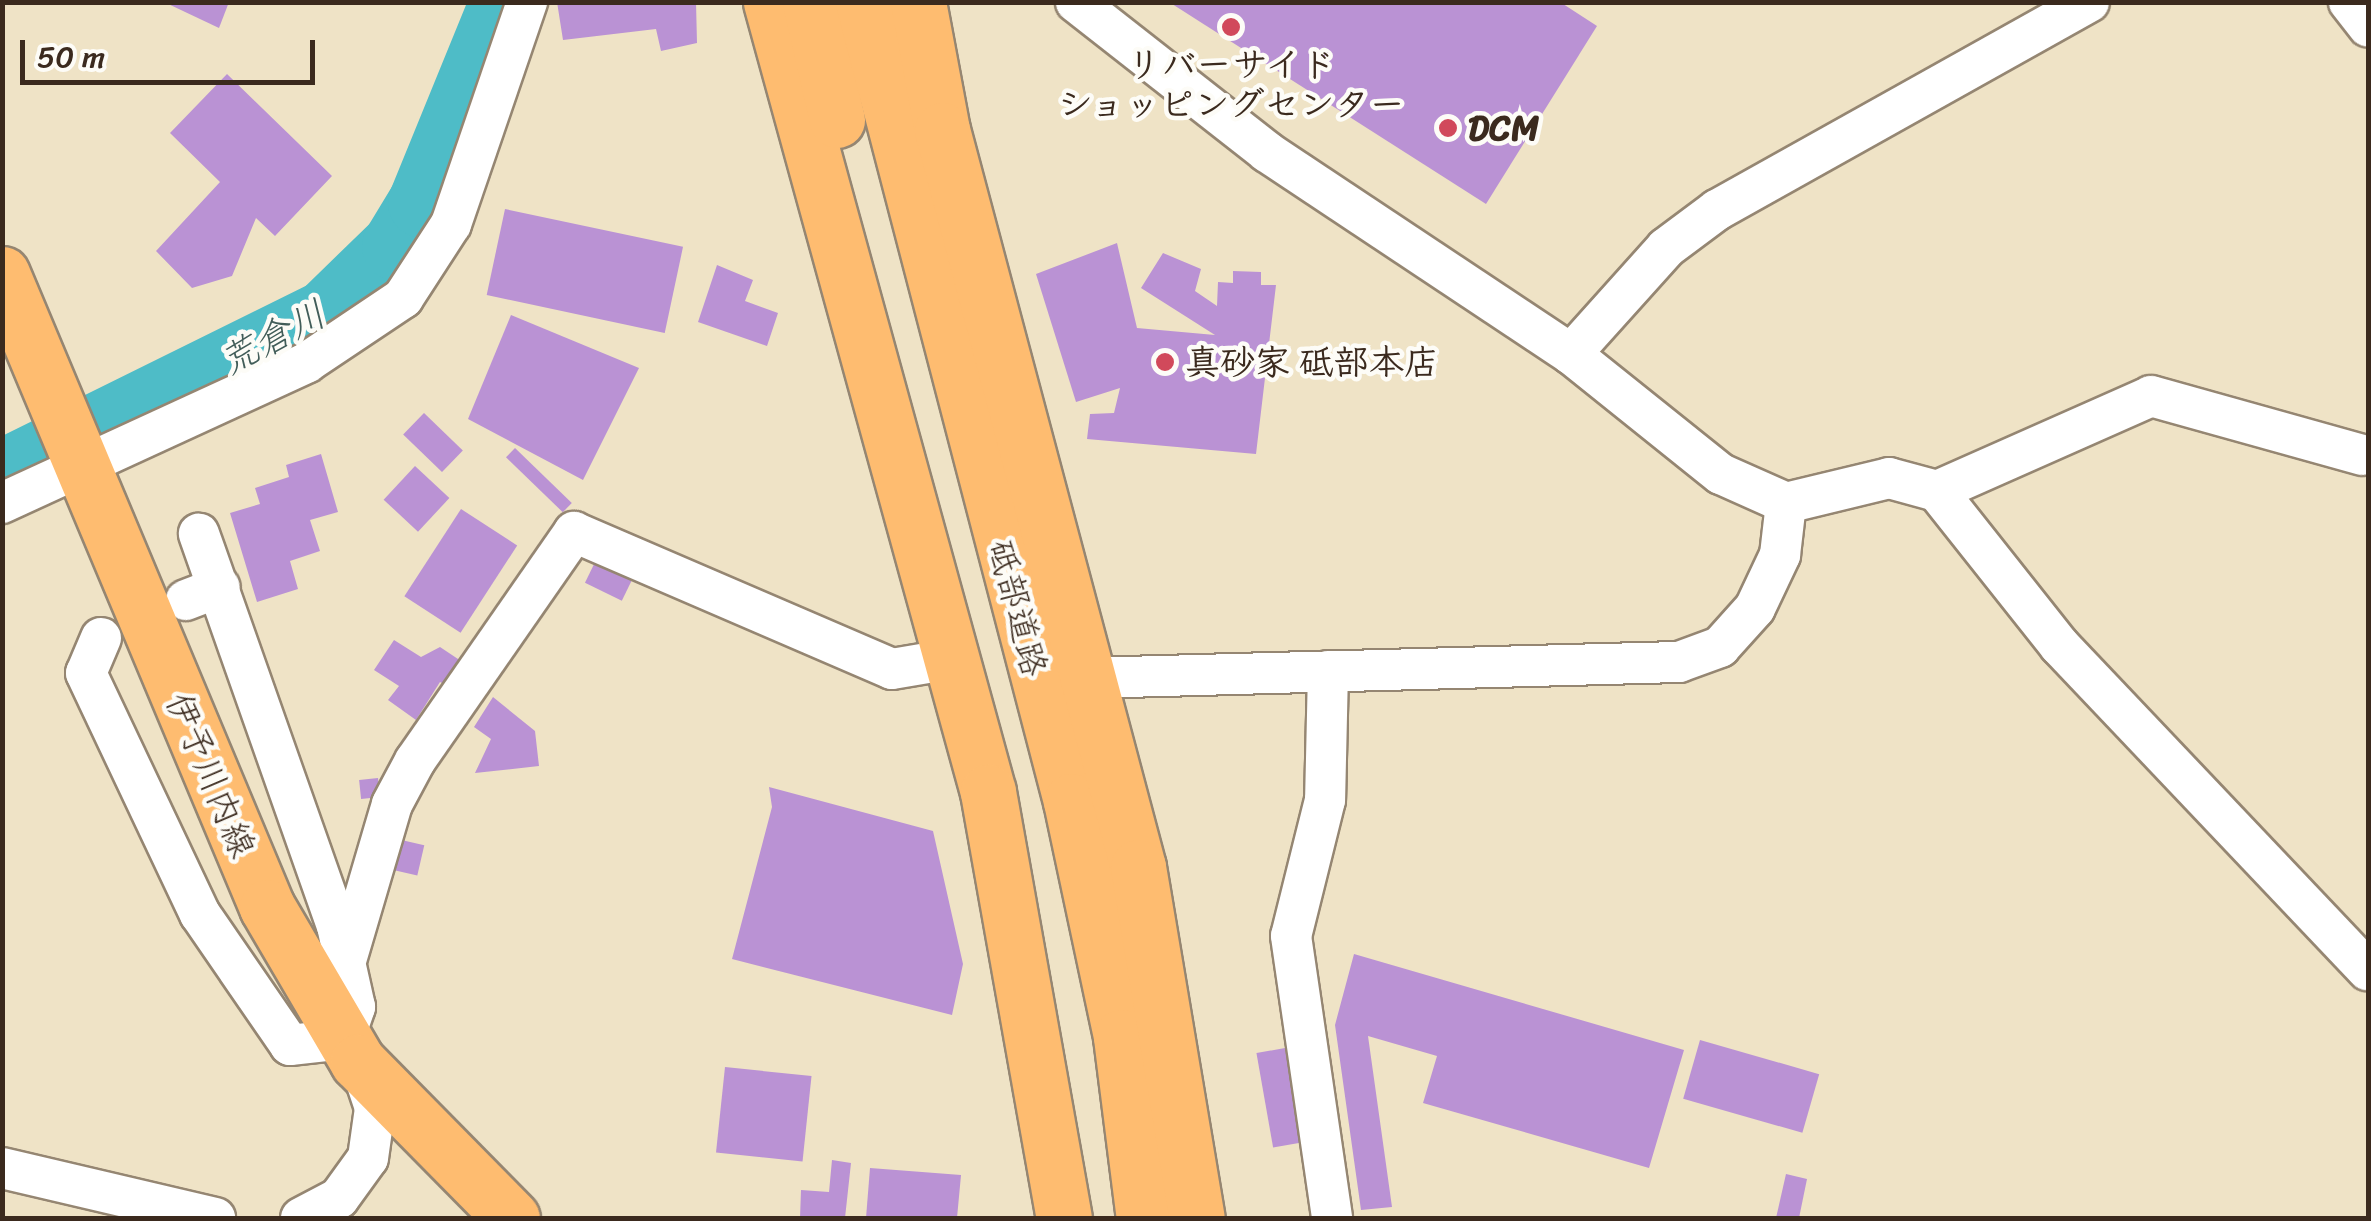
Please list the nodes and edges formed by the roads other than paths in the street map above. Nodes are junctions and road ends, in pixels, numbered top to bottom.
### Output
1 (526, 2) edge
2 (771, 2) edge
3 (810, 2) edge
4 (864, 2) edge
5 (918, 2) edge
6 (1076, 2) edge
7 (2089, 2) edge
8 (2348, 2) edge
9 (2368, 26) edge
10 (2, 274) edge
11 (22, 342) edge
12 (1572, 354) junction
13 (2362, 455) dead end
14 (82, 463) junction
15 (1937, 491) junction
16 (1786, 502) junction
17 (2, 503) edge
18 (199, 534) dead end
19 (101, 638) dead end
20 (951, 659) junction
21 (1328, 671) junction
22 (1087, 678) junction
23 (345, 966) junction
24 (2368, 970) edge
25 (351, 1050) junction
26 (2, 1168) edge
27 (215, 1218) edge
28 (301, 1218) edge
29 (500, 1218) edge
30 (1064, 1218) edge
31 (1090, 1218) edge
32 (1144, 1218) edge
33 (1197, 1218) edge
34 (1332, 1218) edge

1 - 14 street
2 - 20 main road
3 - 31 main road, 砥部道路
4 - 32 main road, 砥部道路
5 - 22 main road
6 - 12 street
7 - 12 street
8 - 9 street
10 - 11 main road, 伊予川内線
11 - 14 main road, 伊予川内線
12 - 16 street
13 - 15 street
14 - 17 street
14 - 25 main road, 伊予川内線
15 - 16 street
15 - 24 street
16 - 21 street
18 - 23 street
19 - 25 street
20 - 23 street
20 - 30 main road
21 - 22 street
21 - 34 street
22 - 33 main road
23 - 25 street
25 - 28 street
25 - 29 main road, 伊予川内線
26 - 27 street

